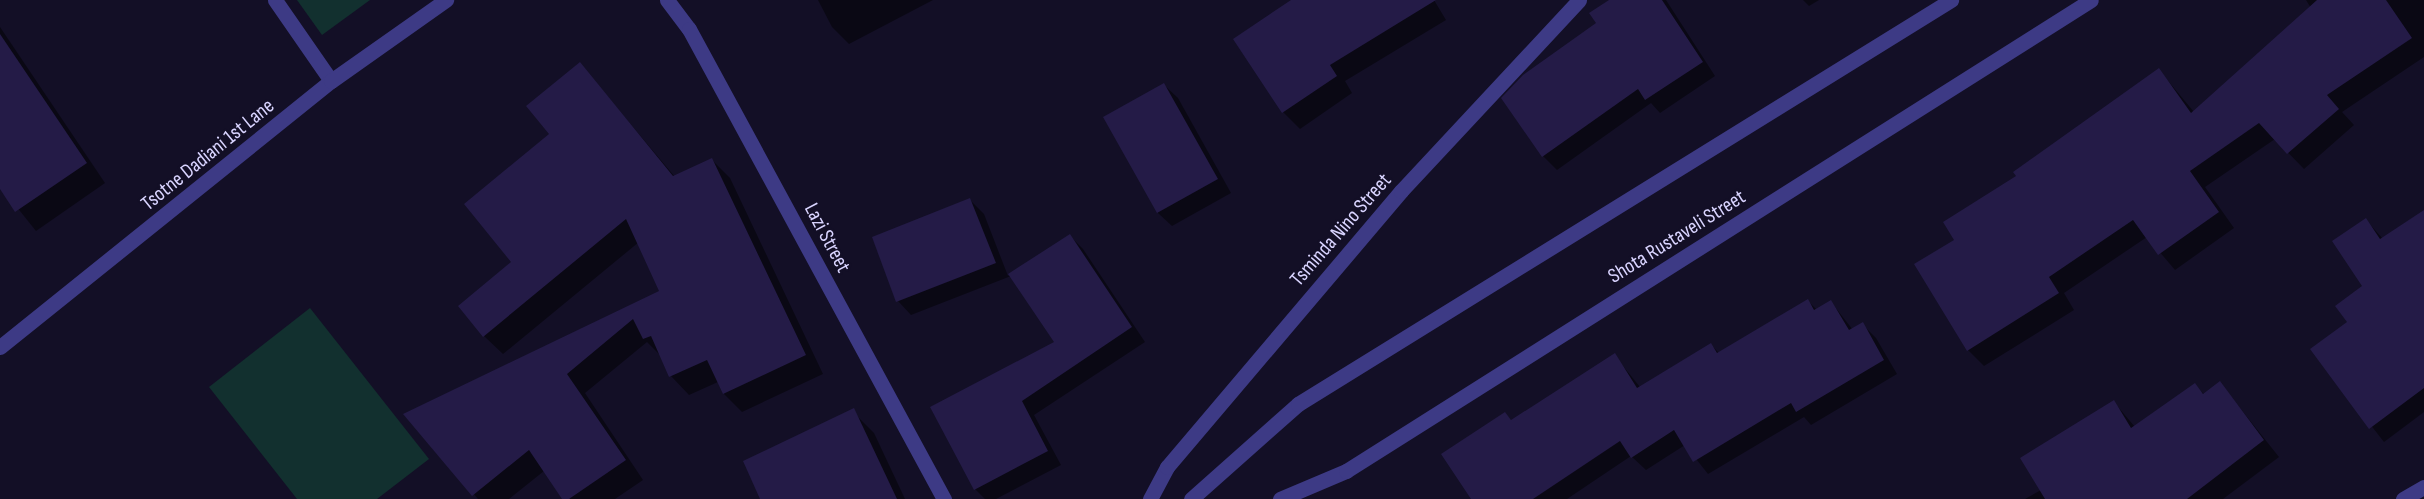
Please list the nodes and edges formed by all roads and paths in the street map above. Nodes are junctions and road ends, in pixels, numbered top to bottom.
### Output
1 (275, 0) edge
2 (446, 0) edge
3 (667, 0) edge
4 (1579, 0) edge
5 (1952, 0) edge
6 (2091, 0) edge
7 (331, 81) junction
8 (0, 347) edge
9 (2424, 487) edge
10 (944, 499) edge
11 (1150, 499) edge
12 (1191, 499) edge
13 (1280, 499) edge
14 (2403, 499) edge

1 - 7 street
2 - 7 street, Tsotne Dadiani 1st Lane
3 - 10 street, Lazi Street
4 - 11 street, Tsminda Nino Street
5 - 12 street
6 - 13 street, Shota Rustaveli Street
7 - 8 street, Tsotne Dadiani 1st Lane
9 - 14 street

